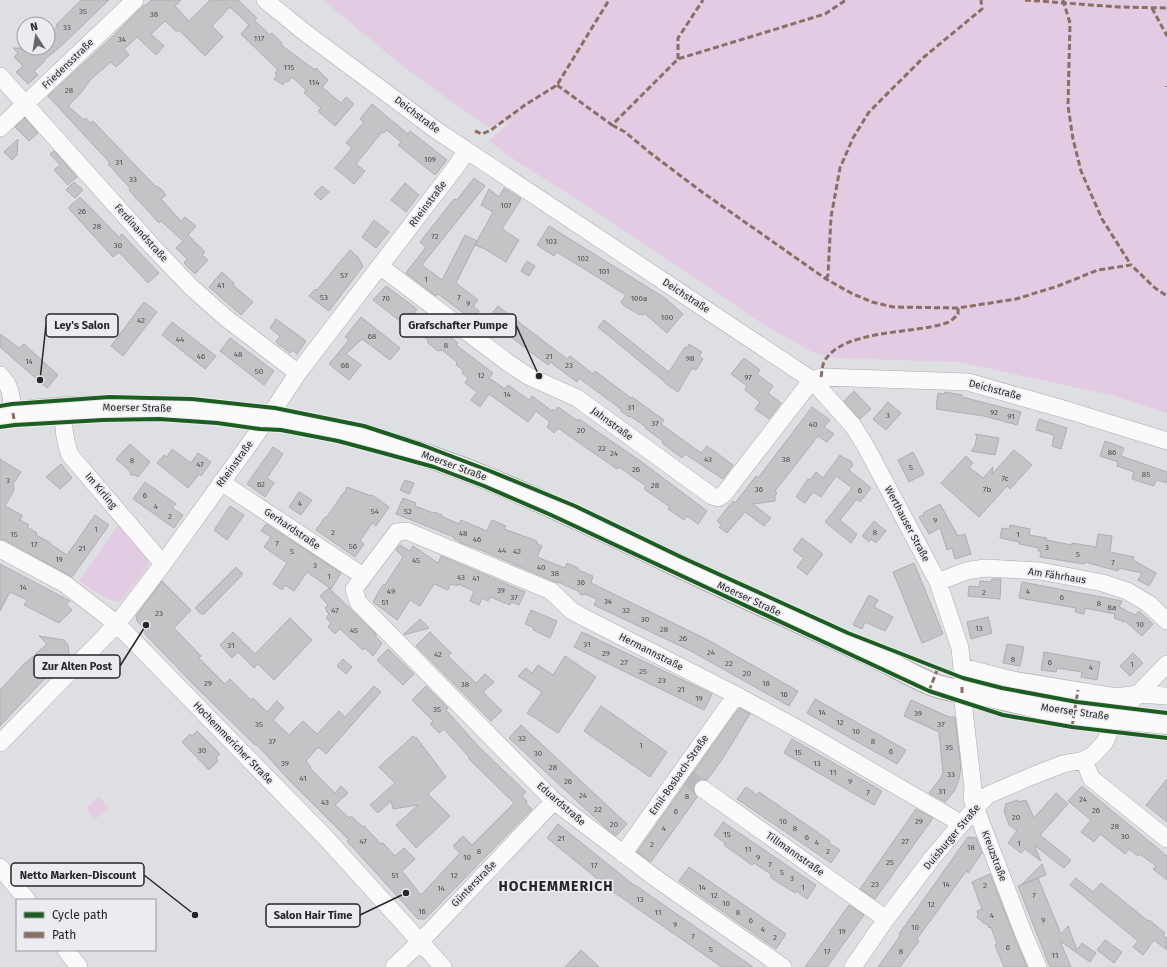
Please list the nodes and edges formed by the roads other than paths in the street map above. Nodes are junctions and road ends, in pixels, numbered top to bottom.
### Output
1 (135, 0) edge
2 (264, 0) edge
3 (0, 76) edge
4 (26, 104) junction
5 (0, 128) edge
6 (466, 151) junction
7 (380, 266) junction
8 (298, 373) junction
9 (0, 375) edge
10 (812, 380) junction
11 (63, 409) junction
12 (7, 414) edge
13 (268, 418) junction
14 (1167, 441) edge
15 (221, 482) junction
16 (0, 549) edge
17 (163, 564) junction
18 (938, 582) junction
19 (358, 583) junction
20 (1167, 621) edge
21 (117, 624) junction
22 (1167, 664) edge
23 (962, 682) junction
24 (1138, 694) junction
25 (736, 695) junction
26 (1167, 696) edge
27 (1115, 718) junction
28 (1167, 723) edge
29 (0, 743) edge
30 (1084, 760) junction
31 (703, 789) tunnel mouth
32 (554, 801) junction
33 (976, 807) junction
34 (962, 824) junction
35 (1167, 839) edge
36 (623, 854) junction
37 (0, 867) edge
38 (27, 899) edge
39 (886, 919) junction
40 (420, 942) junction
41 (67, 951) edge
42 (79, 967) edge
43 (394, 967) edge
44 (443, 967) edge
45 (783, 967) edge
46 (853, 967) edge
47 (1038, 967) edge

1 - 4 street, Friedensstraße
2 - 6 street, Deichstraße
3 - 4 street, Ferdinandstraße
4 - 5 street, Friedensstraße
4 - 8 street, Ferdinandstraße
6 - 7 street, Rheinstraße
6 - 10 street, Deichstraße
7 - 8 street, Rheinstraße
7 - 10 street, Jahnstraße
8 - 13 street, Rheinstraße
9 - 12 street
10 - 14 street, Deichstraße
10 - 18 street, Werthauser Straße
11 - 12 main road, Moerser Straße
11 - 13 main road, Moerser Straße
11 - 17 street, Im Kirling
13 - 15 street, Rheinstraße
13 - 23 main road, Moerser Straße
15 - 17 street, Rheinstraße
15 - 19 street, Gerhardstraße
16 - 21 street, Hochemmericher Straße
17 - 21 street, Rheinstraße
18 - 20 street, Am Fährhaus
18 - 23 street, Werthauser Straße
19 - 25 street, Hermannstraße
19 - 32 street, Eduardstraße
21 - 29 street, Rheinstraße
21 - 40 street, Hochemmericher Straße
22 - 24 street
23 - 24 street, Moerser Straße
23 - 27 main road, Moerser Straße
23 - 33 street, Kreuzstraße
24 - 26 street, Moerser Straße
24 - 27 street
25 - 34 street, Hermannstraße
25 - 36 street, Emil-Bosbach-Straße
27 - 28 main road, Moerser Straße
27 - 30 street, Duisburger Straße
30 - 33 street, Duisburger Straße
30 - 35 street
31 - 39 street, Tillmannstraße
32 - 36 street, Eduardstraße
32 - 40 street, Günterstraße
33 - 34 street, Duisburger Straße
33 - 47 street, Kreuzstraße
34 - 39 street, Duisburger Straße
36 - 45 street, Eduardstraße
37 - 38 street
39 - 46 street, Duisburger Straße
40 - 43 street, Günterstraße
40 - 44 street, Hochemmericher Straße
41 - 42 street

